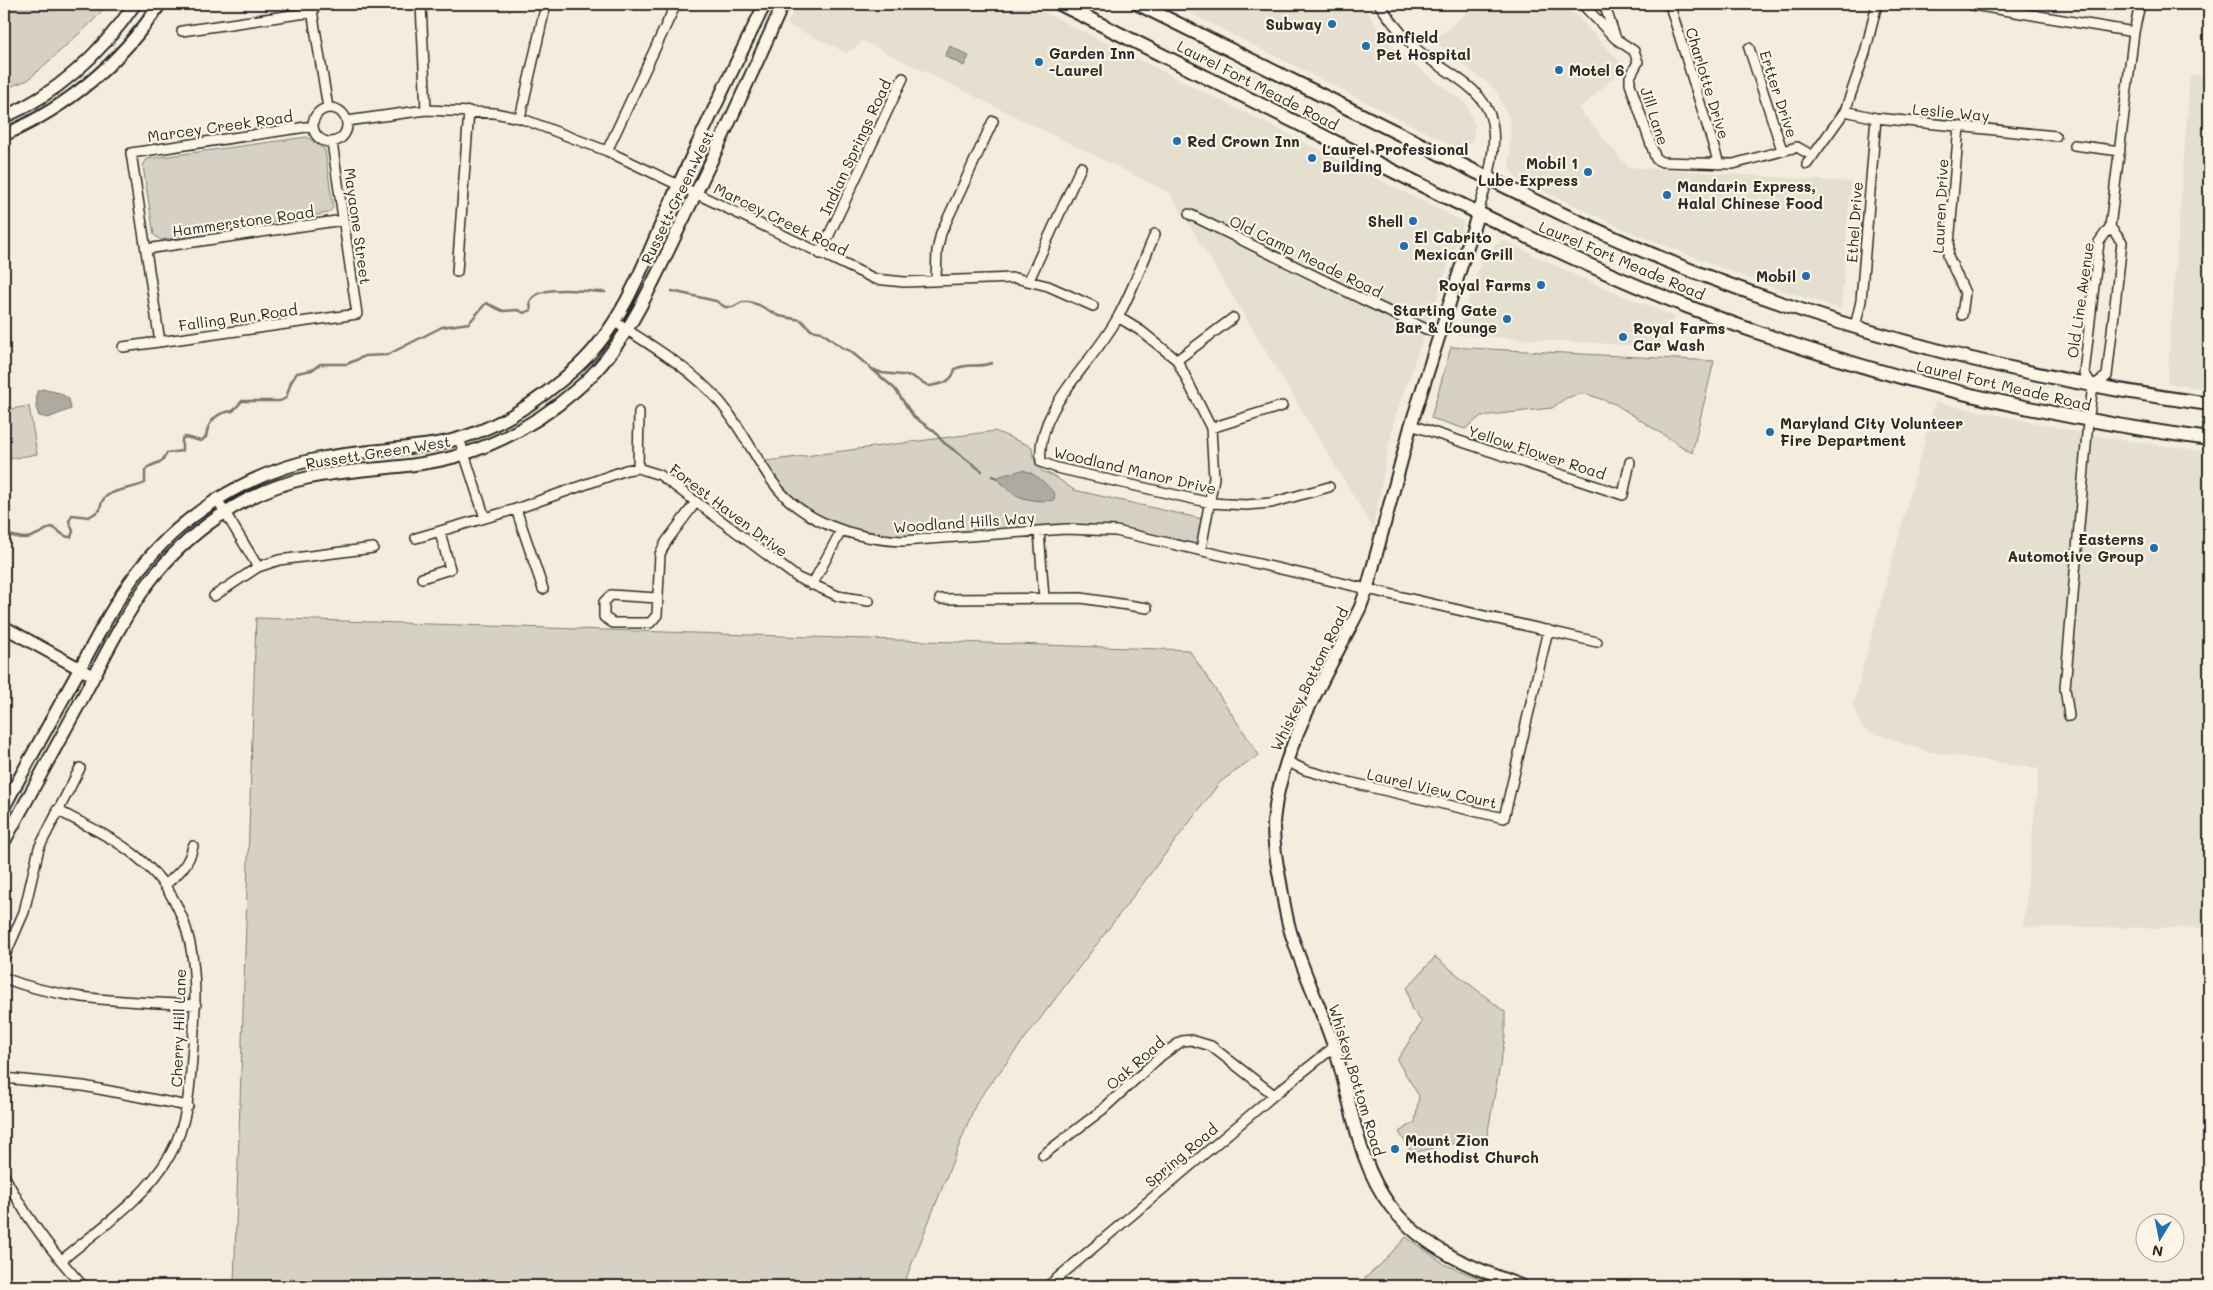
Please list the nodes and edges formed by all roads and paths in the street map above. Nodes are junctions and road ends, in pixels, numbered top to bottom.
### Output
1 (135, 4) edge
2 (160, 4) edge
3 (421, 4) edge
4 (546, 4) edge
5 (676, 4) edge
6 (765, 4) edge
7 (783, 4) edge
8 (1060, 4) edge
9 (1138, 4) edge
10 (1379, 4) edge
11 (1582, 4) edge
12 (1604, 4) edge
13 (1877, 4) edge
14 (1967, 4) edge
15 (2140, 4) edge
16 (312, 8) edge
17 (2016, 8) edge
18 (1671, 9) dead end
19 (182, 31) dead end
20 (2134, 32) junction
21 (1616, 39) junction
22 (1749, 48) dead end
23 (903, 78) dead end
24 (328, 108) junction
25 (426, 110) junction
26 (469, 111) junction
27 (1845, 111) junction
28 (4, 117) edge
29 (520, 118) junction
30 (1876, 118) junction
31 (347, 121) junction
32 (993, 121) dead end
33 (313, 126) junction
34 (1959, 126) junction
35 (4, 135) edge
36 (2056, 136) dead end
37 (332, 142) junction
38 (2074, 146) dead end
39 (1782, 150) junction
40 (2120, 151) junction
41 (607, 152) junction
42 (1813, 156) junction
43 (1719, 164) junction
44 (1806, 164) dead end
45 (1081, 167) dead end
46 (1487, 178) junction
47 (678, 185) junction
48 (696, 194) junction
49 (1478, 213) junction
50 (1189, 214) dead end
51 (343, 220) junction
52 (2110, 227) junction
53 (1155, 234) dead end
54 (146, 249) junction
55 (820, 254) junction
56 (457, 272) dead end
57 (936, 280) junction
58 (1029, 280) junction
59 (1093, 306) dead end
60 (357, 314) joint
61 (1962, 315) dead end
62 (1118, 318) junction
63 (1233, 318) dead end
64 (614, 322) junction
65 (1855, 327) junction
66 (626, 330) junction
67 (1440, 331) junction
68 (160, 342) junction
69 (123, 347) dead end
70 (1177, 360) junction
71 (2093, 386) junction
72 (2209, 404) edge
73 (1282, 406) dead end
74 (638, 412) dead end
75 (2088, 422) junction
76 (1411, 425) junction
77 (1212, 428) junction
78 (460, 438) junction
79 (2209, 440) edge
80 (463, 454) junction
81 (1630, 462) dead end
82 (638, 468) junction
83 (1330, 487) dead end
84 (216, 499) junction
85 (696, 502) junction
86 (1211, 504) junction
87 (516, 508) junction
88 (224, 513) junction
89 (485, 518) junction
90 (841, 531) junction
91 (1039, 531) junction
92 (440, 532) junction
93 (416, 538) dead end
94 (373, 548) dead end
95 (1201, 549) junction
96 (258, 567) junction
97 (422, 578) dead end
98 (812, 584) junction
99 (542, 589) dead end
100 (1367, 589) junction
101 (214, 596) dead end
102 (657, 598) junction
103 (1044, 598) junction
104 (940, 599) dead end
105 (869, 601) dead end
106 (1147, 608) dead end
107 (4, 627) edge
108 (1548, 630) junction
109 (1597, 642) dead end
110 (80, 668) junction
111 (94, 676) junction
112 (2069, 716) dead end
113 (1286, 761) junction
114 (80, 768) dead end
115 (4, 808) edge
116 (57, 810) junction
117 (4, 842) edge
118 (193, 846) dead end
119 (165, 885) junction
120 (4, 958) edge
121 (4, 978) edge
122 (196, 1006) junction
123 (1334, 1047) junction
124 (4, 1078) edge
125 (1274, 1095) junction
126 (188, 1106) junction
127 (1043, 1155) dead end
128 (4, 1175) edge
129 (62, 1260) junction
130 (83, 1286) edge
131 (1048, 1286) edge
132 (1522, 1286) edge

1 - 28 street
2 - 35 street
3 - 25 street
4 - 29 street
5 - 41 street
6 - 47 street, Russett Green West
7 - 48 street, Russett Green West
8 - 49 main road, Laurel Fort Meade Road
9 - 46 main road, Laurel Fort Meade Road
10 - 46 street
11 - 21 street, Jill Lane
12 - 21 street
13 - 27 street
14 - 17 street
15 - 20 street, Old Line Avenue
16 - 19 street
16 - 24 street
17 - 20 street
18 - 43 street, Charlotte Drive
20 - 40 street, Old Line Avenue
21 - 43 street, Jill Lane
22 - 39 street, Ertter Drive
23 - 55 street, Indian Springs Road
24 - 31 street
24 - 33 street
25 - 26 street, Marcey Creek Road
25 - 31 street, Marcey Creek Road
26 - 29 street, Marcey Creek Road
26 - 56 street
27 - 30 street, Leslie Way
27 - 42 street
29 - 41 street, Marcey Creek Road
30 - 34 street, Leslie Way
30 - 65 street, Ethel Drive
31 - 37 street
32 - 57 street
33 - 37 street
33 - 54 street, Marcey Creek Road
34 - 36 street, Leslie Way
34 - 61 street, Lauren Drive
37 - 51 street, Mayaone Street
38 - 40 street
39 - 42 street, Jill Lane
39 - 43 street, Jill Lane
40 - 52 street, Old Line Avenue
41 - 47 street, Marcey Creek Road
42 - 44 street
45 - 58 street
46 - 49 street
46 - 65 main road, Laurel Fort Meade Road
47 - 48 street, Marcey Creek Road
47 - 64 street, Russett Green West
48 - 55 street, Marcey Creek Road
48 - 66 street, Russett Green West
49 - 67 street, Whiskey Bottom Road
49 - 75 main road, Laurel Fort Meade Road
50 - 67 street, Old Camp Meade Road
51 - 54 street, Hammerstone Road
51 - 60 street, Mayaone Street
52 - 71 street, Old Line Avenue
52 - 71 street, Old Line Avenue
53 - 62 street, Woodland Manor Drive
54 - 68 street
55 - 57 street, Marcey Creek Road
57 - 58 street, Marcey Creek Road
58 - 59 street, Marcey Creek Road
60 - 68 street, Falling Run Road
62 - 70 street
62 - 86 street, Woodland Manor Drive
63 - 70 street
64 - 66 street, Woodland Hills Way
64 - 78 street, Russett Green West
65 - 71 main road, Laurel Fort Meade Road
66 - 80 street, Russett Green West
66 - 90 street, Woodland Hills Way
67 - 76 street, Whiskey Bottom Road
68 - 69 street, Falling Run Road
70 - 77 street
71 - 72 main road, Laurel Fort Meade Road
71 - 75 street
73 - 77 street
74 - 82 street
75 - 79 main road, Laurel Fort Meade Road
75 - 112 street
76 - 81 street, Yellow Flower Road
76 - 100 street, Whiskey Bottom Road
77 - 86 street
78 - 80 street
78 - 84 street, Russett Green West
80 - 88 street, Russett Green West
80 - 89 street
82 - 85 street, Forest Haven Drive
82 - 87 street
83 - 86 street, Woodland Manor Drive
84 - 88 street
84 - 110 street, Russett Green West
85 - 98 street, Forest Haven Drive
85 - 102 street
86 - 95 street
87 - 89 street
87 - 99 street
88 - 96 street
88 - 111 street, Russett Green West
89 - 92 street
90 - 91 street, Woodland Hills Way
90 - 98 street
91 - 95 street, Woodland Hills Way
91 - 103 street
92 - 93 street
92 - 97 street
94 - 96 street
95 - 100 street, Woodland Hills Way
96 - 101 street
98 - 105 street, Forest Haven Drive
100 - 108 street
100 - 113 street, Whiskey Bottom Road
102 - 102 street
103 - 104 street
103 - 106 street
107 - 110 street
108 - 109 street
108 - 113 street, Laurel View Court
110 - 111 street
110 - 115 street, Russett Green West
111 - 117 street, Russett Green West
113 - 123 street, Whiskey Bottom Road
114 - 116 street
116 - 119 street, Cherry Hill Lane
116 - 120 street
118 - 119 street
119 - 122 street, Cherry Hill Lane
121 - 122 street
122 - 126 street, Cherry Hill Lane
123 - 125 street, Spring Road
123 - 132 street, Whiskey Bottom Road
124 - 126 street
125 - 127 street, Oak Road
125 - 131 street, Spring Road
126 - 129 street, Cherry Hill Lane
128 - 129 street
129 - 130 street

